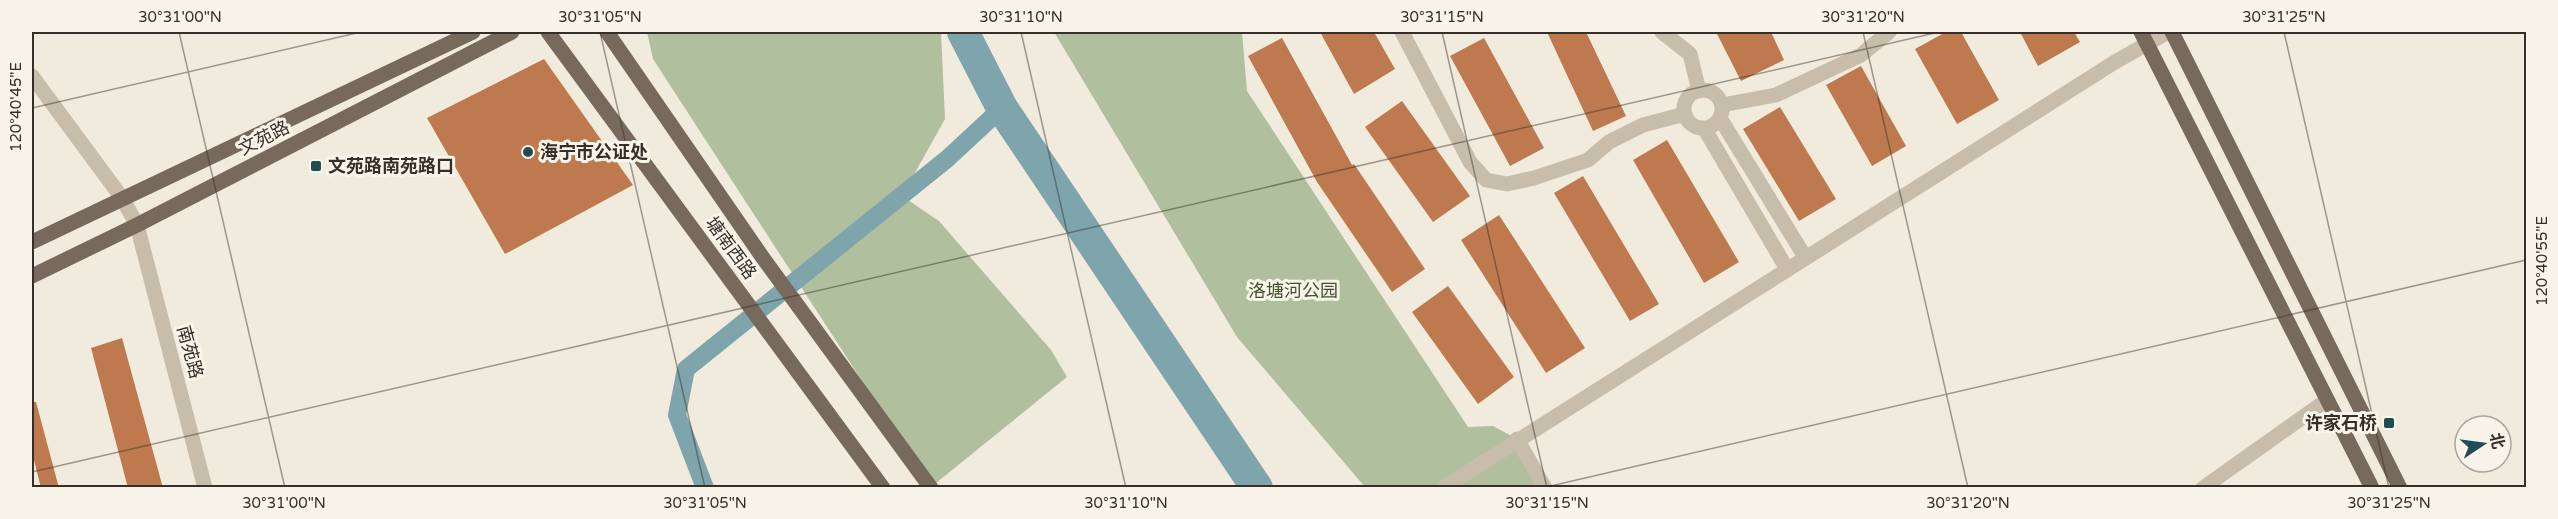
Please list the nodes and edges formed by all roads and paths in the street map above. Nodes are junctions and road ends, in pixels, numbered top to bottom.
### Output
1 (473, 32) edge
2 (512, 32) edge
3 (548, 32) edge
4 (607, 32) edge
5 (1402, 32) edge
6 (1662, 32) edge
7 (1890, 32) edge
8 (2168, 32) edge
9 (2172, 32) edge
10 (2143, 37) edge
11 (32, 76) edge
12 (1699, 91) junction
13 (1721, 112) junction
14 (1685, 114) junction
15 (1704, 128) junction
16 (122, 198) junction
17 (137, 225) junction
18 (32, 242) edge
19 (1805, 257) junction
20 (1787, 269) junction
21 (32, 276) edge
22 (2327, 400) junction
23 (1517, 439) junction
24 (205, 488) edge
25 (882, 488) edge
26 (931, 488) edge
27 (1443, 488) edge
28 (1545, 488) edge
29 (2203, 488) edge
30 (2372, 488) edge
31 (2400, 488) edge

1 - 16 main road, 文苑路
2 - 17 main road, 文苑路
3 - 25 main road, 塘南西路
4 - 26 main road, 塘南西路
5 - 14 street
6 - 12 street
7 - 13 street
8 - 10 street
9 - 31 main road
10 - 19 street
10 - 22 main road
11 - 16 street, 南苑路
12 - 13 street
12 - 14 street
13 - 15 street
13 - 19 street
14 - 15 street
15 - 20 street
16 - 17 street, 南苑路
16 - 18 main road, 文苑路
17 - 21 main road, 文苑路
17 - 24 street, 南苑路
19 - 20 street
20 - 23 street
22 - 29 street
22 - 30 main road
23 - 27 street
23 - 28 street

